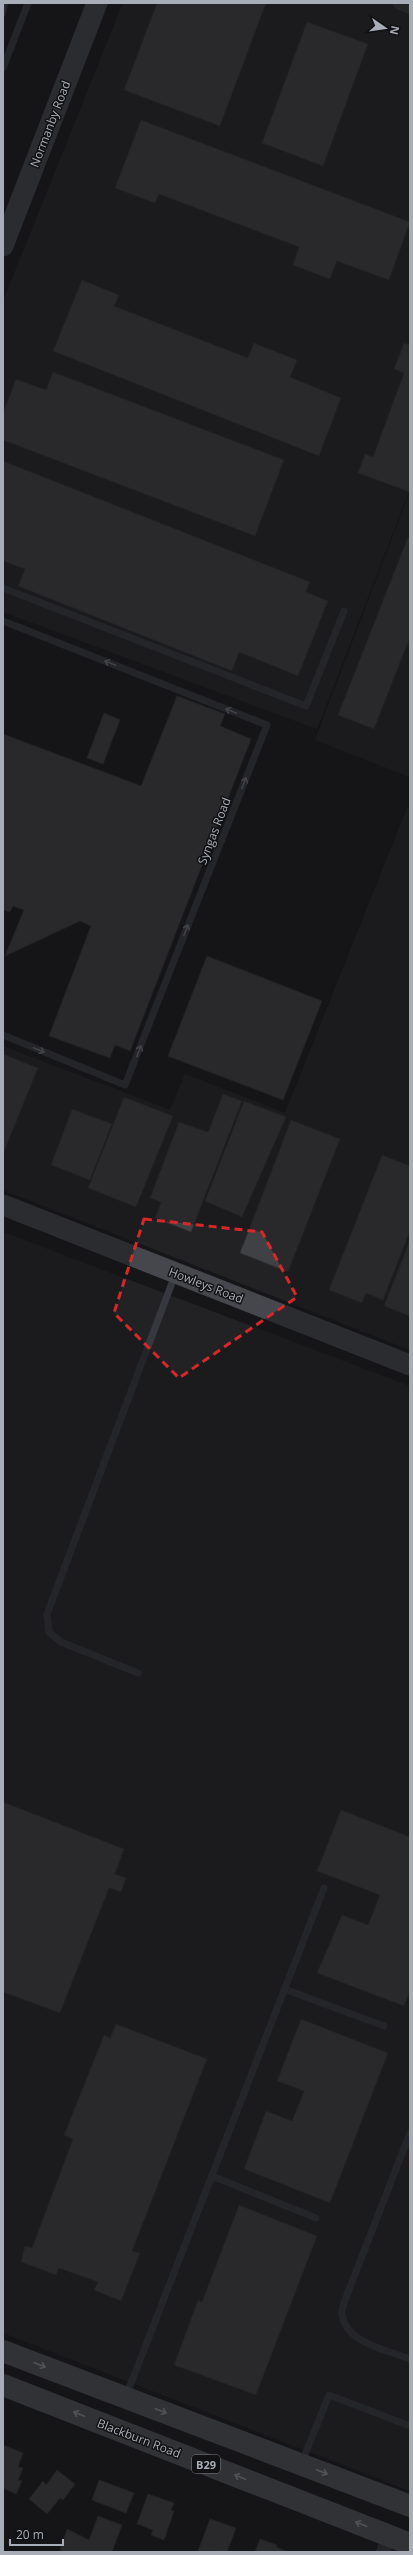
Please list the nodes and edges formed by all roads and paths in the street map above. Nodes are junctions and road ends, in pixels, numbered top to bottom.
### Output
1 (28, 3) edge
2 (97, 3) edge
3 (400, 3) edge
4 (410, 6) edge
5 (3, 68) edge
6 (3, 246) edge
7 (3, 588) edge
8 (344, 611) dead end
9 (3, 621) edge
10 (3, 1035) edge
11 (3, 1205) edge
12 (176, 1273) junction
13 (410, 1365) edge
14 (138, 1673) dead end
15 (324, 1888) dead end
16 (284, 1989) junction
17 (384, 2026) dead end
18 (410, 2133) edge
19 (212, 2176) junction
20 (316, 2218) dead end
21 (3, 2351) edge
22 (410, 2359) edge
23 (3, 2384) edge
24 (126, 2397) junction
25 (410, 2426) edge
26 (301, 2464) junction
27 (410, 2506) edge
28 (386, 2544) edge
29 (410, 2544) edge

1 - 5 lane
2 - 6 street, Normanby Road
3 - 4 street
7 - 8 lane
10 -> 9 lane, Syngas Road
11 - 12 street, Howleys Road
12 - 13 street, Howleys Road
12 - 14 lane
15 - 16 lane
16 - 17 lane
16 - 19 lane
18 - 22 lane
19 - 20 lane
19 - 24 lane
21 -> 24 main road
28 -> 23 main road, Blackburn Road / B29
24 -> 26 main road
25 - 26 lane
26 -> 27 main road
28 - 29 main road, Blackburn Road / B29

